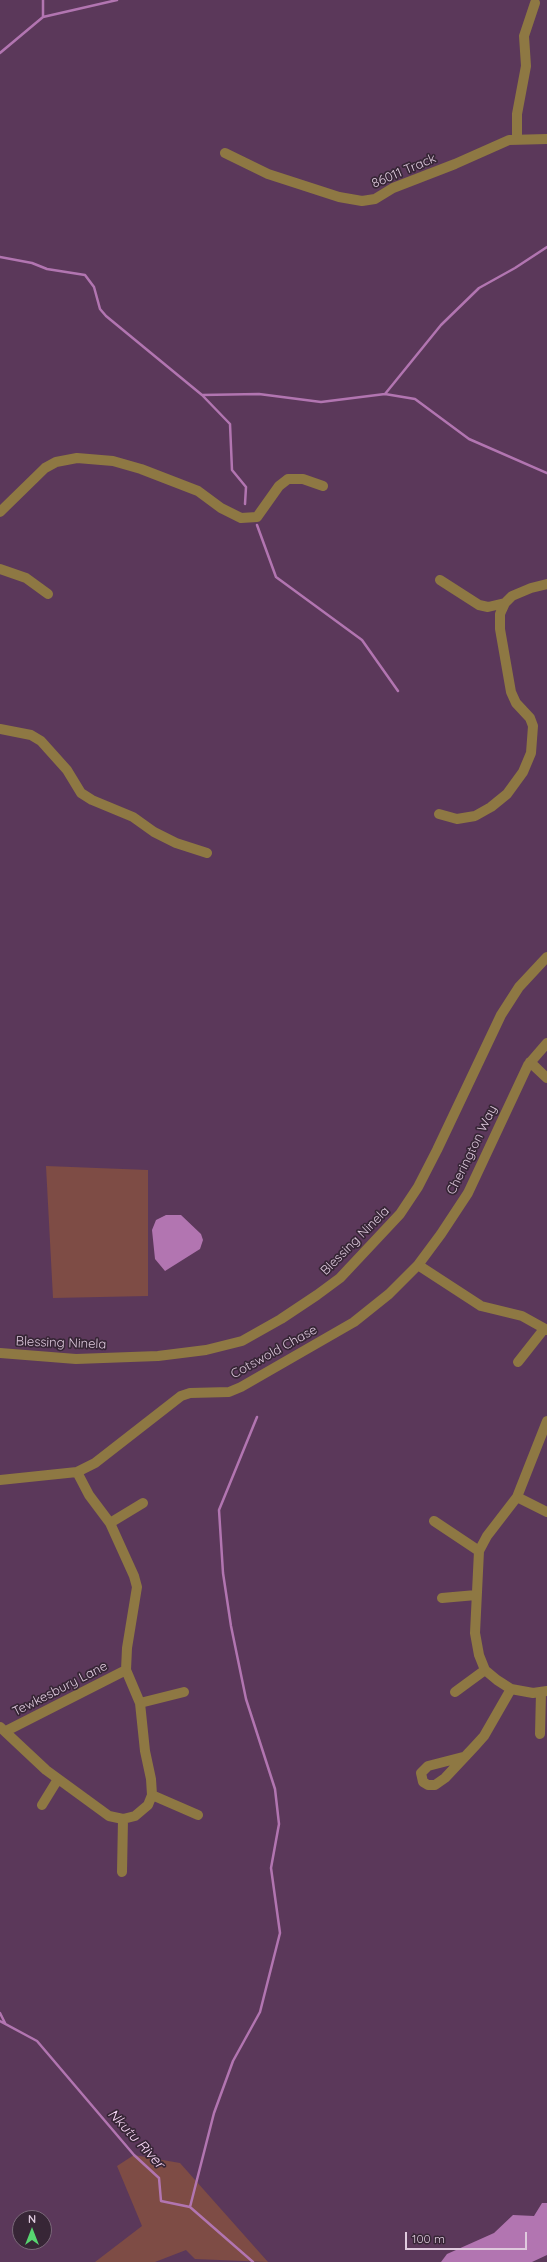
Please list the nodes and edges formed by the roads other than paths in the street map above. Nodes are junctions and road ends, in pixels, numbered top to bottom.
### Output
1 (535, 3) dead end
2 (518, 138) junction
3 (547, 139) edge
4 (225, 153) dead end
5 (323, 486) dead end
6 (0, 512) edge
7 (0, 568) edge
8 (440, 580) dead end
9 (547, 584) edge
10 (48, 594) dead end
11 (505, 603) junction
12 (0, 729) edge
13 (439, 814) dead end
14 (207, 853) dead end
15 (547, 957) edge
16 (547, 1043) edge
17 (530, 1062) junction
18 (547, 1078) edge
19 (418, 1265) junction
20 (546, 1329) edge
21 (0, 1353) edge
22 (518, 1362) dead end
23 (547, 1421) edge
24 (77, 1472) junction
25 (0, 1480) edge
26 (518, 1497) junction
27 (143, 1504) dead end
28 (547, 1512) edge
29 (434, 1522) dead end
30 (110, 1523) junction
31 (479, 1551) junction
32 (476, 1595) junction
33 (442, 1598) dead end
34 (126, 1670) junction
35 (485, 1670) junction
36 (511, 1689) junction
37 (544, 1691) edge
38 (184, 1692) dead end
39 (455, 1692) dead end
40 (140, 1703) junction
41 (3, 1729) edge
42 (540, 1734) dead end
43 (463, 1757) dead end
44 (58, 1779) junction
45 (152, 1796) junction
46 (42, 1804) dead end
47 (198, 1815) dead end
48 (123, 1819) junction
49 (122, 1872) dead end

1 - 2 street
2 - 3 street, 86011 Track
2 - 4 street, 86011 Track
5 - 6 street
7 - 10 street
8 - 11 street
9 - 11 street
11 - 13 street
12 - 14 street
15 - 21 street, Blessing Ninela
16 - 17 street, Cherington Way
17 - 18 street
17 - 19 street, Cherington Way
19 - 20 street
19 - 24 street, Cotswold Chase
20 - 22 street
23 - 26 street
24 - 25 street, Cotswold Chase
24 - 30 street
26 - 28 street
26 - 31 street
27 - 30 street
29 - 31 street
30 - 34 street
31 - 32 street
32 - 33 street
32 - 35 street
34 - 40 street
34 - 41 street, Tewkesbury Lane
35 - 36 street
35 - 39 street
36 - 37 street
36 - 43 street
37 - 42 street
38 - 40 street
40 - 45 street
41 - 44 street
44 - 46 street
44 - 48 street
45 - 47 street
45 - 48 street
48 - 49 street

